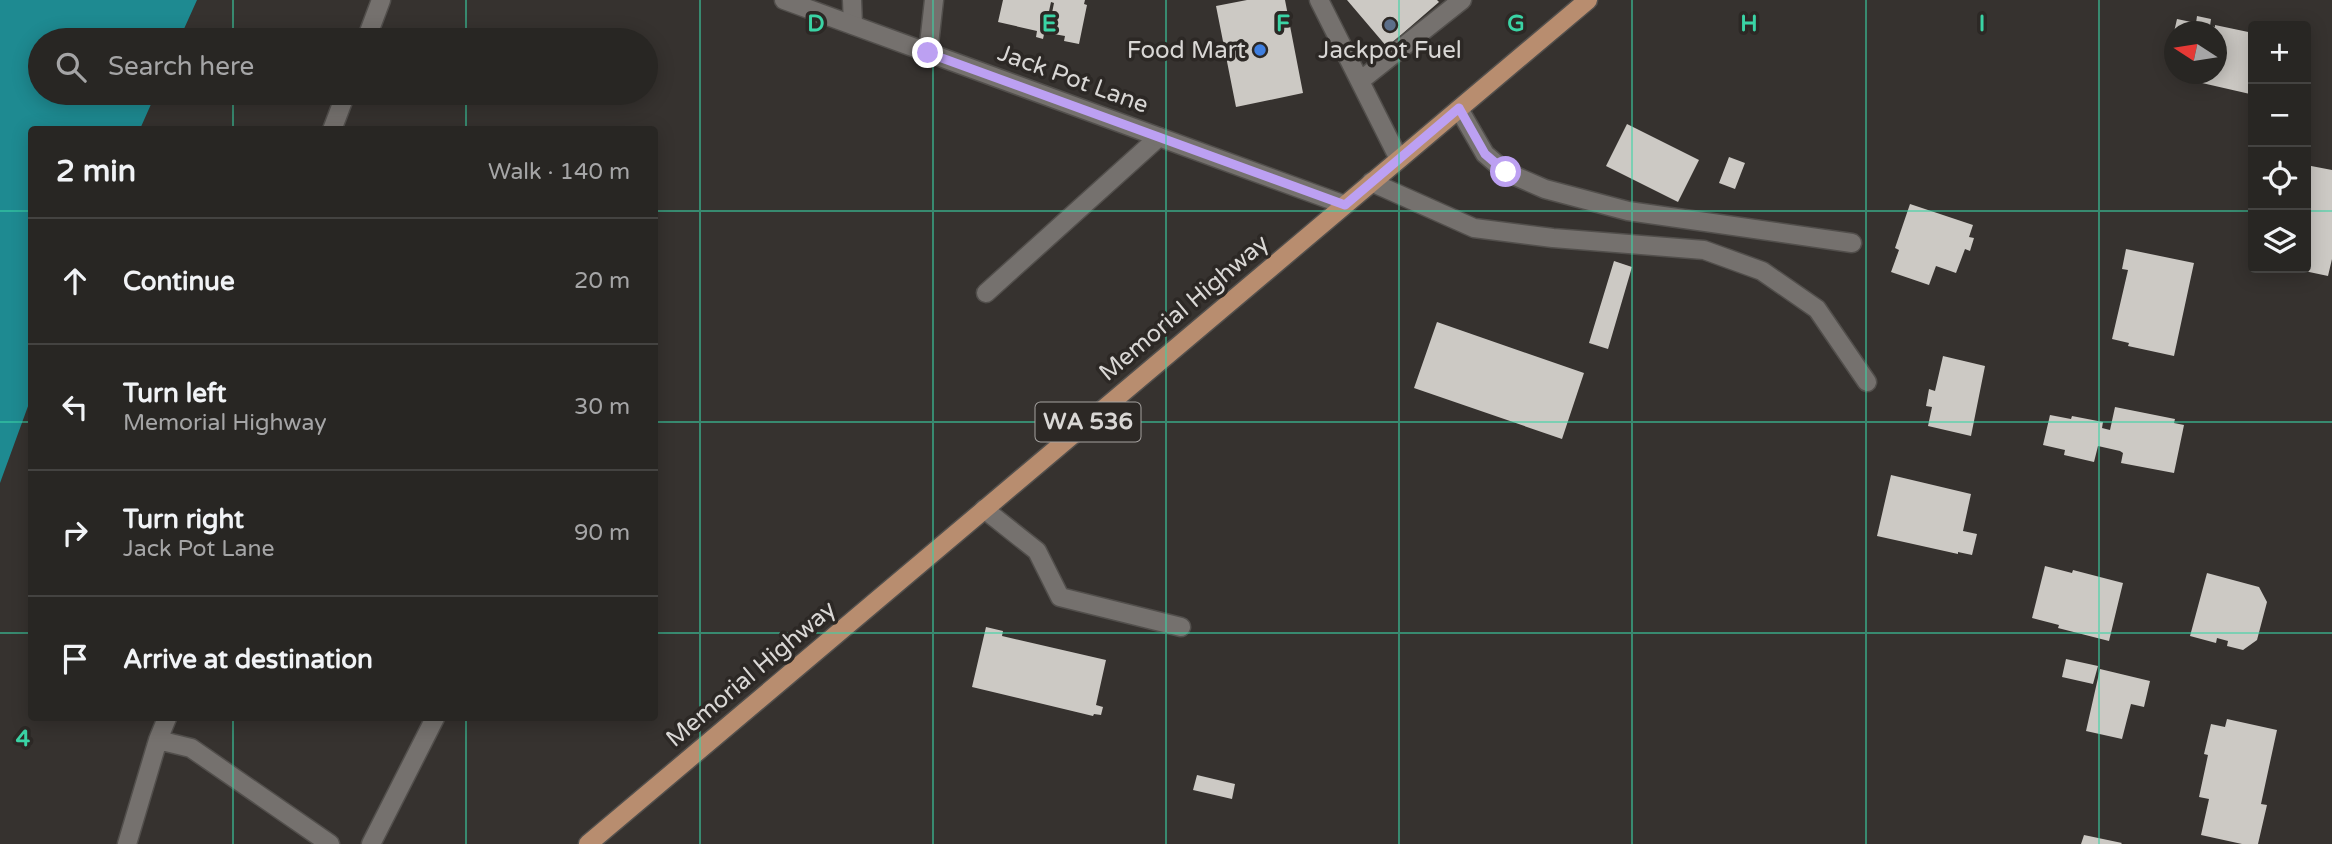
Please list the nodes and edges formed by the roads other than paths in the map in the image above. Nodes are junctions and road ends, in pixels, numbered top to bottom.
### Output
1 (381, 0) edge
2 (784, 0) edge
3 (852, 0) edge
4 (933, 0) edge
5 (1320, 0) edge
6 (1462, 0) edge
7 (1579, 2) edge
8 (853, 25) junction
9 (370, 28) edge
10 (928, 53) junction
11 (1360, 81) junction
12 (341, 105) edge
13 (1459, 108) junction
14 (334, 126) edge
15 (1159, 137) junction
16 (1399, 159) junction
17 (1371, 183) junction
18 (1345, 205) junction
19 (1852, 243) dead end
20 (986, 293) dead end
21 (1867, 382) dead end
22 (984, 509) junction
23 (1181, 627) dead end
24 (166, 721) edge
25 (433, 721) edge
26 (158, 740) junction
27 (127, 844) edge
28 (330, 844) edge
29 (372, 844) edge
30 (588, 844) edge

1 - 9 street
2 - 8 street, Jack Pot Lane
3 - 8 street
4 - 10 street
5 - 11 street
6 - 11 street
7 - 13 main road, Memorial Highway / WA 536
8 - 10 street, Jack Pot Lane
10 - 15 street, Jack Pot Lane
11 - 16 street
12 - 14 street
13 - 16 main road, Memorial Highway / WA 536
13 - 19 street
15 - 18 street, Jack Pot Lane
15 - 20 street
16 - 17 main road, Memorial Highway / WA 536
17 - 18 main road, Memorial Highway / WA 536
17 - 21 street
18 - 22 main road, Memorial Highway / WA 536
22 - 23 street
22 - 30 main road, Memorial Highway / WA 536
24 - 26 street
25 - 29 street
26 - 27 street
26 - 28 street

